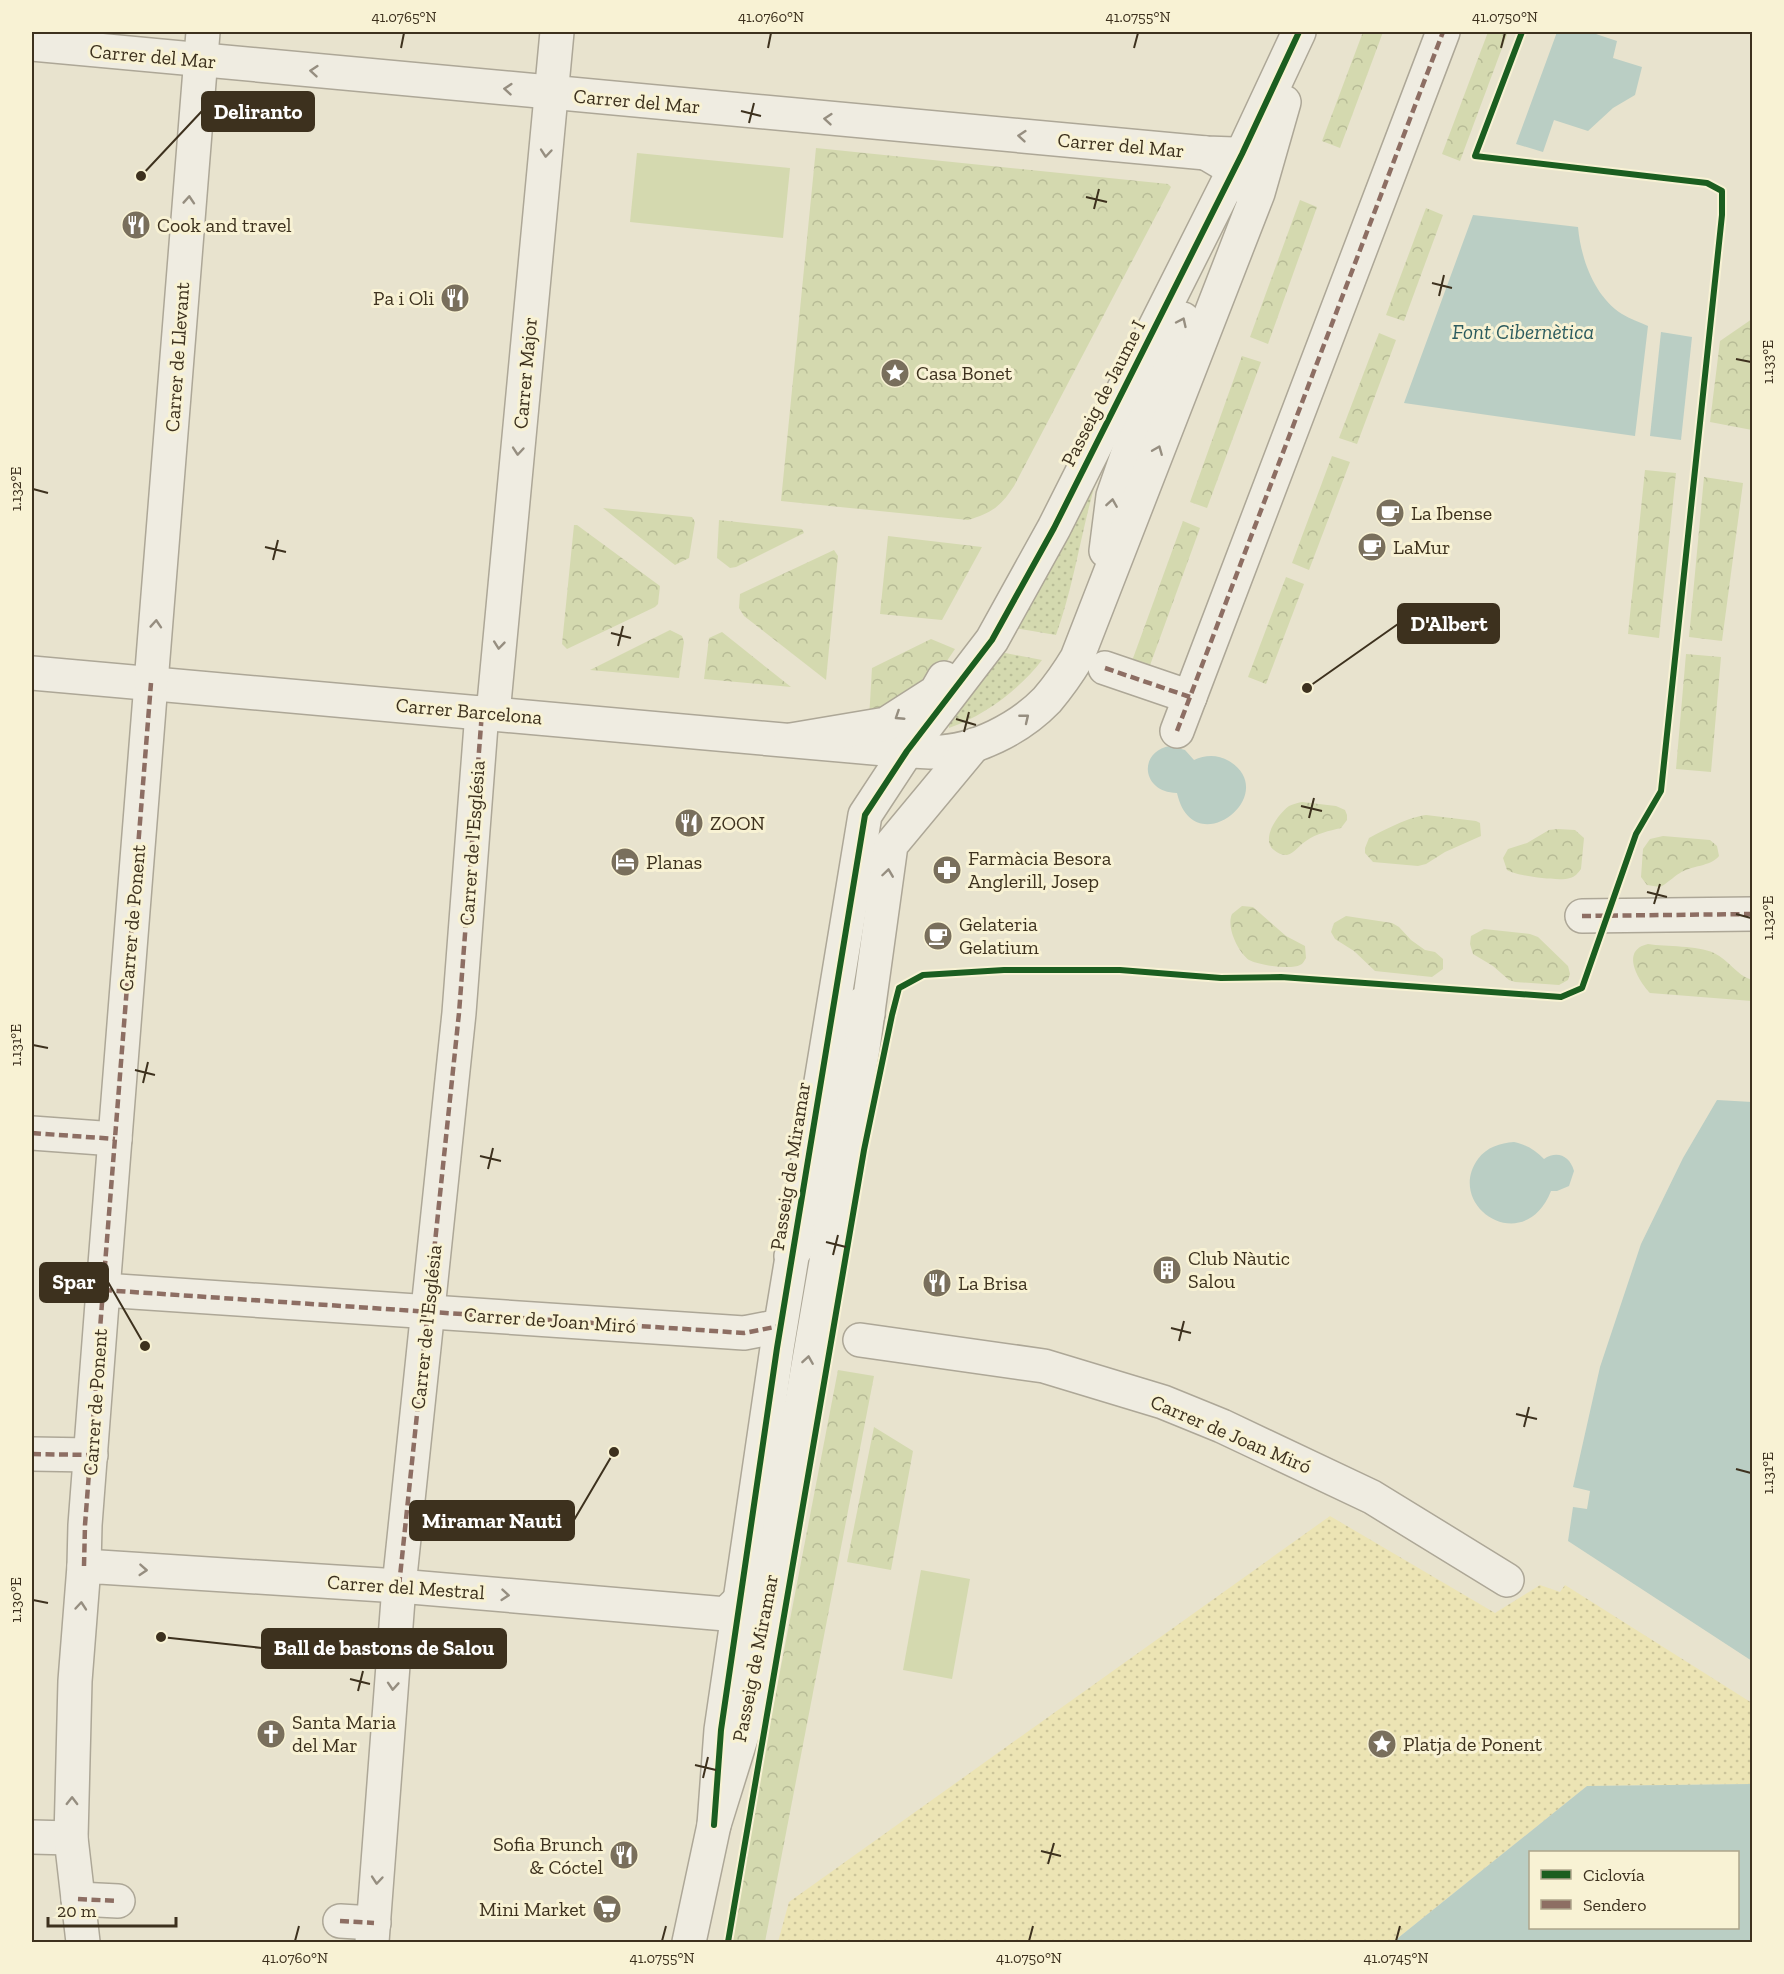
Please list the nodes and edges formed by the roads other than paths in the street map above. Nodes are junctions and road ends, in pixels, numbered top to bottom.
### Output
1 (557, 32) edge
2 (1301, 32) edge
3 (1443, 32) edge
4 (32, 44) edge
5 (201, 46) edge
6 (552, 94) junction
7 (1234, 170) junction
8 (1099, 603) junction
9 (1105, 668) dead end
10 (32, 673) edge
11 (151, 683) junction
12 (1190, 697) junction
13 (487, 713) junction
14 (1177, 731) dead end
15 (791, 740) junction
16 (974, 746) junction
17 (907, 751) junction
18 (856, 870) junction
19 (1752, 914) edge
20 (1582, 915) dead end
21 (868, 1014) junction
22 (32, 1133) edge
23 (115, 1139) junction
24 (791, 1256) junction
25 (103, 1290) junction
26 (428, 1311) junction
27 (780, 1326) junction
28 (860, 1340) dead end
29 (799, 1418) junction
30 (32, 1454) edge
31 (91, 1455) junction
32 (84, 1566) junction
33 (1507, 1580) dead end
34 (399, 1586) junction
35 (733, 1607) junction
36 (714, 1824) junction
37 (32, 1837) edge
38 (71, 1838) junction
39 (78, 1899) junction
40 (118, 1901) dead end
41 (340, 1921) dead end
42 (373, 1933) edge
43 (83, 1942) edge
44 (689, 1942) edge

1 - 6 street, Carrer Major
2 - 7 street, Passeig de Jaume I
8 -> 2 street, Passeig de Jaume I
3 - 12 street
4 - 5 street, Carrer del Mar
6 -> 5 street, Carrer del Mar
11 -> 5 street, Carrer de Llevant
7 -> 6 street, Carrer del Mar
6 -> 13 street, Carrer Major
8 -> 7 street, Passeig de Jaume I
7 -> 15 street
7 - 17 street, Passeig de Jaume I
16 -> 8 street, Passeig de Jaume I
9 - 12 street
10 - 11 street, Carrer Barcelona
11 - 13 street, Carrer Barcelona
11 - 23 street, Carrer de Ponent
12 - 14 street
13 - 15 street, Carrer Barcelona
13 - 26 street, Carrer de l'Església
15 - 17 street, Carrer Barcelona
16 - 17 street, Passeig de Jaume I
21 -> 16 street, Passeig de Miramar
17 - 18 street, Passeig de Miramar
18 - 21 street, Passeig de Miramar
18 - 24 street, Passeig de Miramar
19 - 20 street
21 - 24 street, Passeig de Miramar
29 -> 21 street, Passeig de Miramar
22 - 23 street
23 - 25 street, Carrer de Ponent
24 - 27 street, Passeig de Miramar
25 - 26 street, Carrer de Joan Miró
25 - 31 street, Carrer de Ponent
26 - 27 street, Carrer de Joan Miró
26 - 34 street, Carrer de l'Església
27 - 35 street, Passeig de Miramar
28 - 33 street, Carrer de Joan Miró
29 - 35 street, Passeig de Miramar
29 - 36 street, Passeig de Miramar
30 - 31 street
31 - 32 street, Carrer de Ponent
32 -> 34 street, Carrer del Mestral
38 -> 32 street, Carrer de Ponent
34 -> 35 street, Carrer del Mestral
34 -> 42 street, Carrer de l'Església
35 - 36 street, Passeig de Miramar
36 - 44 street, Passeig de Miramar
37 - 38 street
38 - 39 street, Carrer de Ponent
39 - 40 street
39 - 43 street, Carrer de Ponent
41 - 42 street

